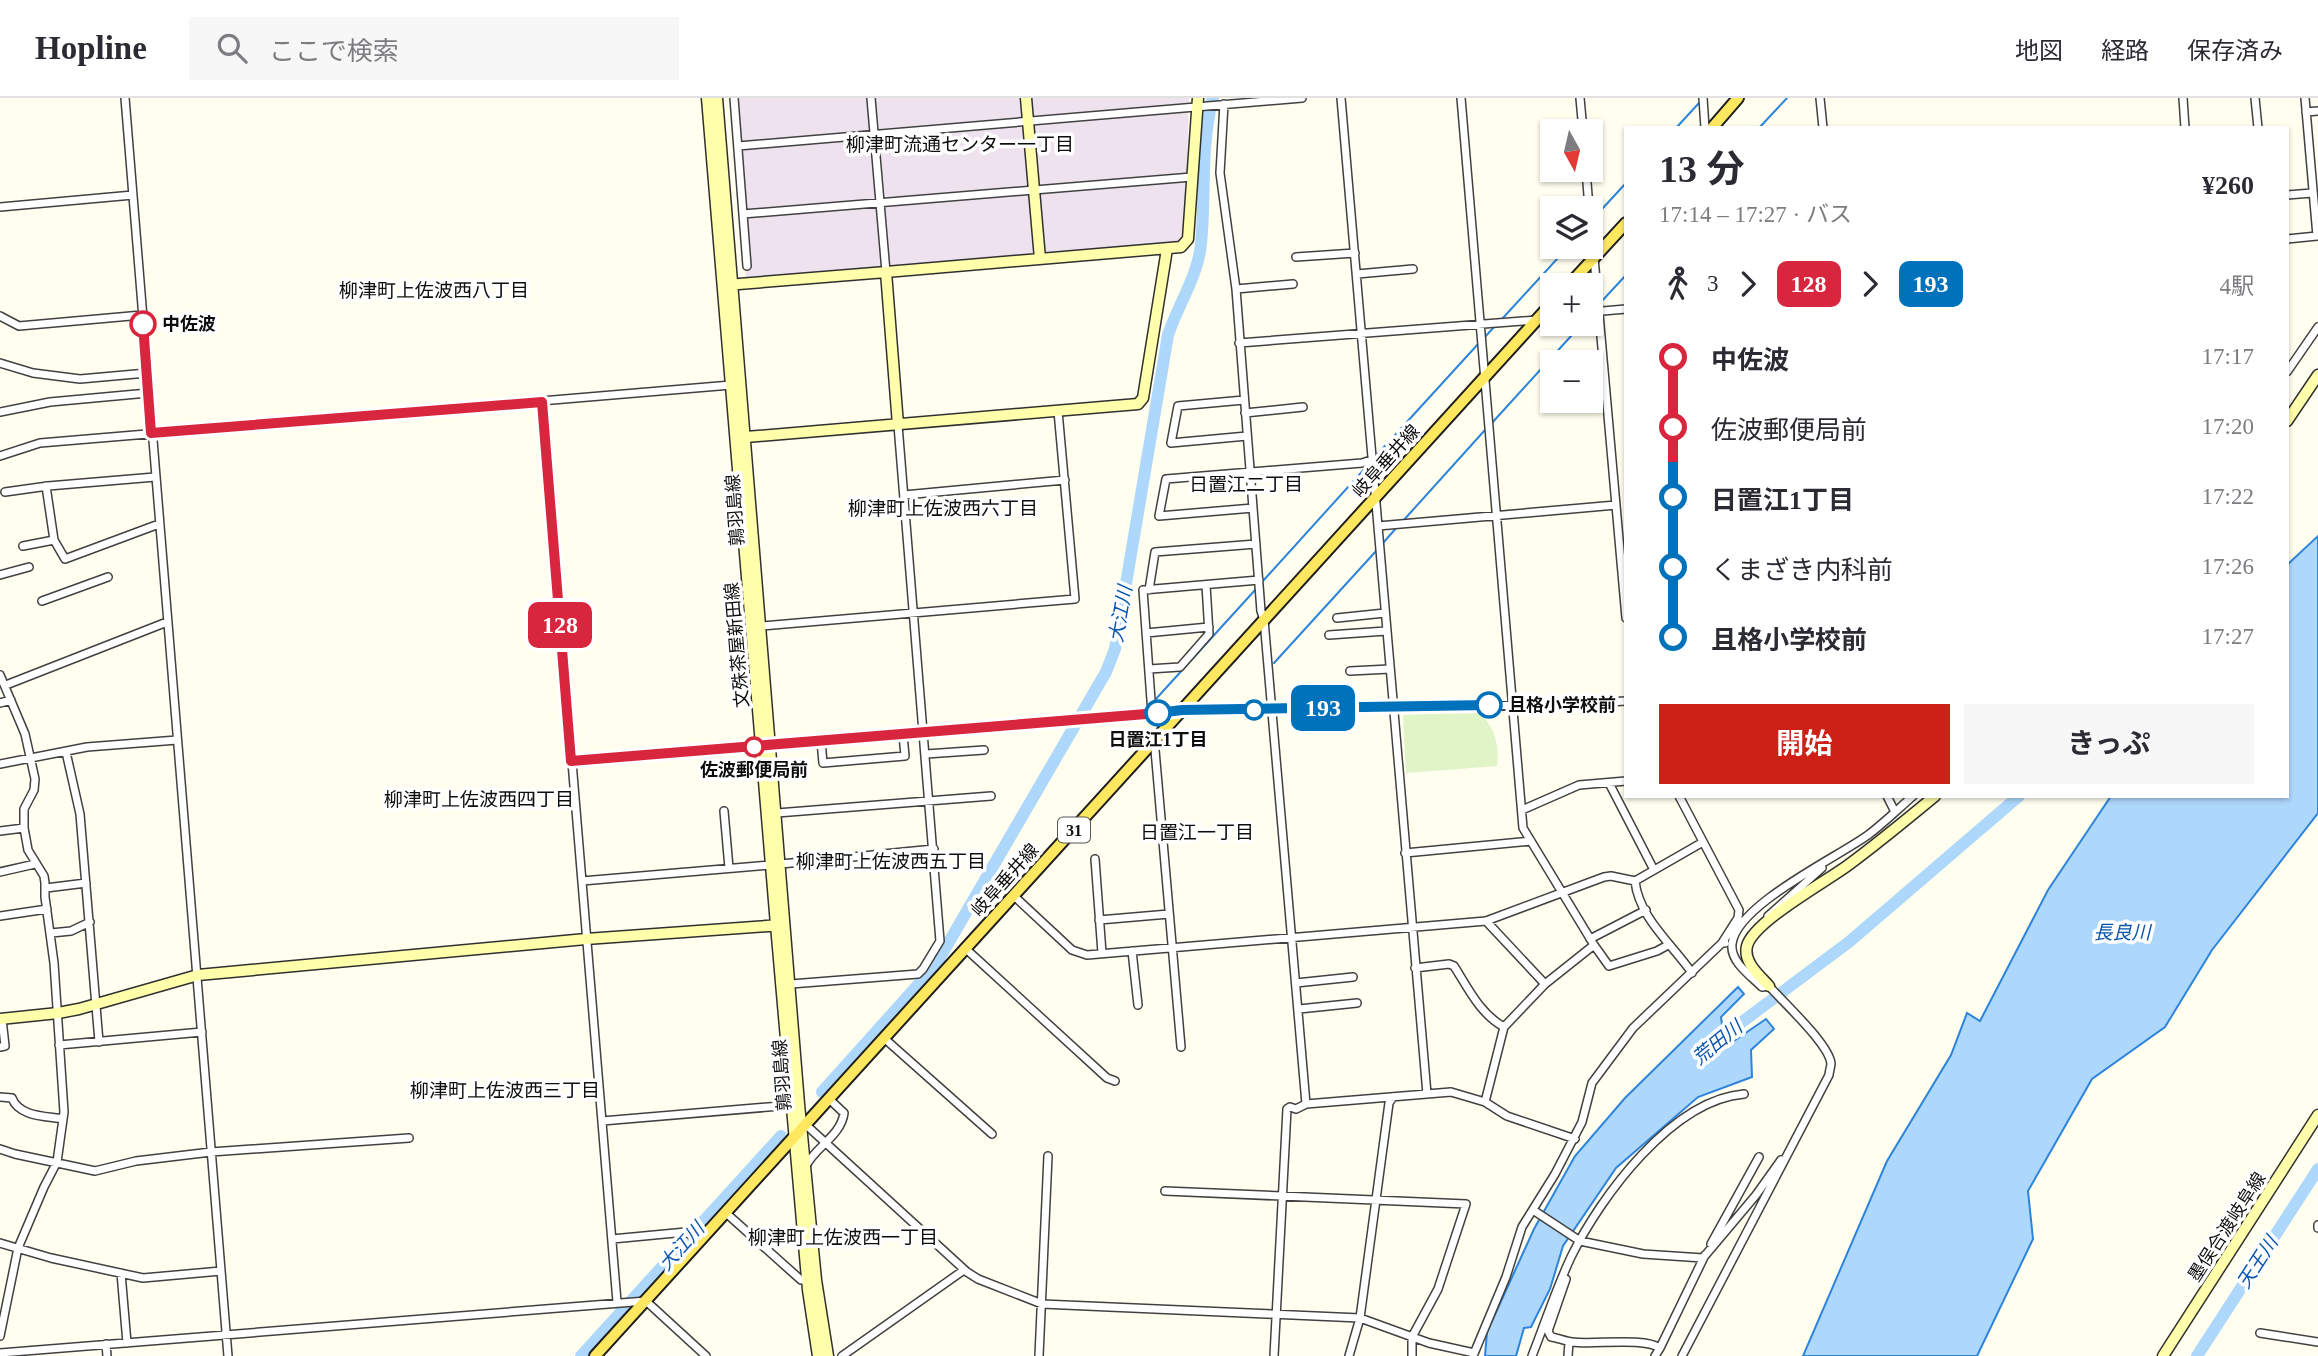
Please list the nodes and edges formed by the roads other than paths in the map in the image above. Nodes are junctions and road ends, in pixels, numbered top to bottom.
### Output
1 (125, 98) edge
2 (707, 98) edge
3 (717, 98) edge
4 (734, 98) edge
5 (872, 98) edge
6 (1026, 98) edge
7 (1302, 98) edge
8 (1341, 98) edge
9 (1461, 98) edge
10 (1580, 98) edge
11 (1703, 98) edge
12 (1738, 98) edge
13 (1820, 98) edge
14 (2183, 98) edge
15 (2255, 98) edge
16 (2305, 98) edge
17 (1199, 104) edge
18 (1222, 105) junction
19 (2318, 111) edge
20 (2306, 112) junction
21 (1582, 119) edge
22 (1028, 121) junction
23 (1705, 126) edge
24 (1714, 126) edge
25 (1823, 126) edge
26 (2185, 126) edge
27 (2258, 126) edge
28 (874, 134) junction
29 (738, 146) junction
30 (2315, 173) edge
31 (1192, 177) junction
32 (1033, 189) junction
33 (2312, 193) junction
34 (133, 195) junction
35 (2289, 195) edge
36 (880, 202) junction
37 (0, 207) edge
38 (743, 214) junction
39 (1624, 225) edge
40 (2289, 239) edge
41 (1603, 248) edge
42 (1167, 249) junction
43 (1355, 253) junction
44 (1296, 257) dead end
45 (1040, 259) junction
46 (1593, 259) edge
47 (747, 266) dead end
48 (1413, 269) dead end
49 (886, 272) junction
50 (1580, 273) edge
51 (1357, 274) junction
52 (1293, 284) dead end
53 (727, 285) junction
54 (1236, 289) junction
55 (1624, 309) edge
56 (1603, 311) edge
57 (142, 315) junction
58 (0, 316) edge
59 (1540, 317) edge
60 (1537, 320) junction
61 (1480, 323) junction
62 (2318, 327) edge
63 (1361, 333) junction
64 (1598, 336) edge
65 (1239, 343) junction
66 (0, 363) edge
67 (2289, 369) edge
68 (147, 373) junction
69 (2318, 375) edge
70 (1486, 377) junction
71 (731, 385) junction
72 (148, 393) junction
73 (1244, 400) junction
74 (542, 402) junction
75 (1303, 407) dead end
76 (1058, 411) junction
77 (0, 412) edge
78 (1245, 413) junction
79 (2289, 418) edge
80 (898, 425) junction
81 (151, 433) junction
82 (1247, 436) junction
83 (746, 437) junction
84 (0, 456) edge
85 (1371, 460) junction
86 (1251, 472) junction
87 (155, 477) junction
88 (1066, 480) junction
89 (46, 486) junction
90 (5, 492) dead end
91 (904, 495) junction
92 (1376, 497) junction
93 (1616, 505) junction
94 (1253, 508) junction
95 (1497, 514) junction
96 (159, 524) junction
97 (1378, 526) junction
98 (54, 541) junction
99 (1256, 544) junction
100 (23, 547) dead end
101 (29, 567) dead end
102 (0, 575) edge
103 (108, 577) dead end
104 (1259, 580) junction
105 (1206, 585) junction
106 (1149, 590) junction
107 (1624, 595) edge
108 (41, 601) dead end
109 (913, 613) junction
110 (1385, 613) junction
111 (1337, 618) dead end
112 (1264, 620) junction
113 (167, 622) junction
114 (761, 626) junction
115 (1209, 626) junction
116 (1386, 631) junction
117 (1146, 632) junction
118 (1329, 635) dead end
119 (1149, 669) junction
120 (1390, 669) junction
121 (1350, 671) dead end
122 (0, 675) edge
123 (6, 685) junction
124 (11, 700) junction
125 (1624, 701) edge
126 (0, 703) edge
127 (1513, 704) junction
128 (1393, 707) junction
129 (1272, 709) junction
130 (1182, 710) junction
131 (1152, 714) junction
132 (924, 733) junction
133 (903, 735) junction
134 (177, 740) junction
135 (821, 741) junction
136 (1153, 745) junction
137 (767, 746) junction
138 (984, 750) dead end
139 (66, 752) junction
140 (926, 754) junction
141 (31, 758) junction
142 (571, 761) junction
143 (0, 764) edge
144 (1624, 782) edge
145 (1609, 783) junction
146 (991, 796) dead end
147 (1680, 798) edge
148 (1888, 798) edge
149 (1911, 798) edge
150 (1932, 798) edge
151 (929, 801) junction
152 (1522, 810) junction
153 (724, 811) dead end
154 (1895, 812) junction
155 (777, 813) junction
156 (24, 828) junction
157 (0, 831) edge
158 (1531, 841) junction
159 (1703, 842) junction
160 (934, 849) junction
161 (1405, 853) junction
162 (1095, 859) dead end
163 (1829, 859) junction
164 (35, 864) junction
165 (776, 864) junction
166 (729, 868) junction
167 (1654, 870) junction
168 (0, 872) edge
169 (582, 880) junction
170 (1635, 881) junction
171 (86, 883) junction
172 (46, 888) junction
173 (1562, 892) junction
174 (1014, 895) junction
175 (47, 908) junction
176 (1646, 910) junction
177 (1169, 914) junction
178 (0, 916) edge
179 (1099, 920) junction
180 (1486, 921) junction
181 (1768, 921) junction
182 (90, 922) junction
183 (780, 925) junction
184 (1412, 928) junction
185 (51, 933) junction
186 (1292, 938) junction
187 (586, 939) junction
188 (1592, 942) junction
189 (1722, 943) junction
190 (1732, 944) junction
191 (1668, 945) junction
192 (1172, 947) junction
193 (966, 949) junction
194 (1132, 951) junction
195 (1102, 953) junction
196 (1415, 968) junction
197 (1692, 973) junction
198 (930, 974) junction
199 (198, 975) junction
200 (1353, 978) dead end
201 (1296, 983) junction
202 (791, 984) junction
203 (1545, 984) junction
204 (1769, 986) junction
205 (97, 1003) junction
206 (1357, 1003) dead end
207 (1138, 1005) dead end
208 (1299, 1009) junction
209 (58, 1013) junction
210 (1, 1019) edge
211 (1504, 1027) junction
212 (202, 1032) junction
213 (885, 1039) junction
214 (99, 1042) junction
215 (59, 1045) junction
216 (0, 1047) edge
217 (1181, 1047) dead end
218 (1111, 1080) dead end
219 (1427, 1094) junction
220 (1744, 1094) dead end
221 (0, 1097) edge
222 (1393, 1097) junction
223 (828, 1098) junction
224 (1485, 1102) junction
225 (1306, 1104) junction
226 (792, 1105) junction
227 (2318, 1115) edge
228 (63, 1119) junction
229 (602, 1121) junction
230 (801, 1130) junction
231 (992, 1134) dead end
232 (409, 1138) dead end
233 (1575, 1139) junction
234 (826, 1142) junction
235 (0, 1149) edge
236 (211, 1152) junction
237 (1788, 1155) junction
238 (1048, 1156) dead end
239 (1759, 1157) dead end
240 (57, 1162) junction
241 (806, 1166) junction
242 (1165, 1191) dead end
243 (1281, 1196) junction
244 (1377, 1201) junction
245 (1534, 1211) junction
246 (726, 1213) junction
247 (612, 1239) junction
248 (699, 1239) junction
249 (1579, 1240) junction
250 (0, 1243) edge
251 (19, 1248) junction
252 (1703, 1258) junction
253 (221, 1271) junction
254 (967, 1272) junction
255 (121, 1273) junction
256 (1565, 1273) junction
257 (807, 1280) junction
258 (0, 1290) edge
259 (9, 1291) junction
260 (641, 1301) junction
261 (621, 1302) junction
262 (1042, 1304) junction
263 (1276, 1314) junction
264 (1360, 1318) junction
265 (2260, 1332) dead end
266 (226, 1335) junction
267 (0, 1336) edge
268 (1412, 1337) junction
269 (1569, 1342) junction
270 (2318, 1342) edge
271 (127, 1343) junction
272 (106, 1344) junction
273 (1660, 1349) junction
274 (57, 1352) edge
275 (0, 1353) edge
276 (1474, 1354) edge
277 (107, 1356) edge
278 (228, 1356) edge
279 (595, 1356) edge
280 (706, 1356) edge
281 (818, 1356) edge
282 (828, 1356) edge
283 (842, 1356) edge
284 (1039, 1356) edge
285 (1274, 1356) edge
286 (1349, 1356) edge
287 (1412, 1356) edge
288 (1532, 1356) edge
289 (1569, 1356) edge
290 (1655, 1356) edge
291 (1682, 1356) edge
292 (2163, 1356) edge

1 - 34 street
2 - 53 main road, 文殊茶屋新田線
3 - 53 main road, 鶉羽島線
4 - 29 street
5 - 28 street
6 - 22 main road
7 - 18 street
8 - 43 street
9 - 61 street
10 - 21 street
11 - 23 street
12 - 24 main road
13 - 25 street
14 - 26 street
15 - 27 street
16 - 20 street
17 - 18 street
17 - 22 street
17 - 31 main road
18 - 54 street
19 - 20 street
20 - 30 street
22 - 28 street
22 - 32 main road
28 - 29 street
28 - 36 street
29 - 38 street
30 - 33 street
31 - 32 street
31 - 42 main road
32 - 36 street
32 - 45 main road
33 - 35 street
33 - 40 street
34 - 37 street
34 - 57 street
36 - 38 street
36 - 49 street
38 - 47 street
39 - 41 main road
42 - 45 main road
42 - 76 main road
43 - 44 street
43 - 51 street
45 - 49 main road
46 - 50 main road
48 - 51 street
49 - 53 main road
49 - 80 main road
51 - 63 street
52 - 54 street
53 - 71 main road, 文殊茶屋新田線
53 - 83 main road, 鶉羽島線
54 - 65 street
55 - 56 street
57 - 58 street
57 - 68 street
59 - 60 main road, 岐阜垂井線 / 31
60 - 61 street
60 - 70 main road, 岐阜垂井線 / 31
61 - 63 street
61 - 70 street
62 - 67 street
63 - 65 street
63 - 85 street
64 - 93 street
65 - 73 street
66 - 68 street
68 - 72 street
69 - 79 main road
70 - 92 main road, 岐阜垂井線 / 31
70 - 95 street
71 - 74 street
71 - 137 main road, 文殊茶屋新田線
72 - 77 street
72 - 81 street
73 - 78 street
73 - 82 street
74 - 81 street
74 - 142 street
75 - 78 street
76 - 80 main road
76 - 88 street
78 - 82 street
80 - 83 main road
80 - 91 street
81 - 84 street
81 - 87 street
82 - 86 street
83 - 114 main road, 鶉羽島線
85 - 86 street
85 - 92 street
86 - 94 street
86 - 94 street
87 - 89 street
87 - 96 street
88 - 91 street
88 - 109 street
89 - 90 street
89 - 98 street
91 - 109 street
92 - 97 street
92 - 112 main road, 岐阜垂井線 / 31
93 - 95 street
93 - 107 street
94 - 99 street
95 - 97 street
95 - 127 street
96 - 98 street
96 - 113 street
97 - 110 street
98 - 100 street
99 - 104 street
99 - 106 street
101 - 102 street
103 - 108 street
104 - 105 street
104 - 112 street
105 - 106 street
105 - 115 street
106 - 117 street
109 - 114 street
109 - 132 street
110 - 111 street
110 - 116 street
112 - 129 street
112 - 130 main road, 岐阜垂井線 / 31
113 - 123 street
113 - 134 street
114 - 137 main road, 鶉羽島線
115 - 117 street
115 - 119 street
116 - 118 street
116 - 120 street
117 - 119 street
119 - 131 street
120 - 121 street
120 - 128 street
122 - 123 street
123 - 124 street
124 - 126 street
124 - 141 street
125 - 127 street
127 - 128 street
127 - 152 street
128 - 129 street
128 - 161 street
129 - 130 street
129 - 186 street
130 - 131 street
130 - 136 main road, 岐阜垂井線 / 31
131 - 132 street
132 - 133 street
132 - 140 street
133 - 135 street
133 - 135 street
134 - 139 street
134 - 199 street
135 - 137 street
136 - 174 main road, 岐阜垂井線 / 31
136 - 177 street
137 - 142 street
137 - 155 main road, 鶉羽島線
137 - 165 main road, 文殊茶屋新田線
138 - 140 street
139 - 141 street
139 - 171 street
140 - 151 street
141 - 143 street
141 - 156 street
142 - 169 street
144 - 145 street
145 - 152 street
145 - 167 street
146 - 151 street
147 - 159 street
148 - 154 street
149 - 154 street
150 - 181 main road
151 - 155 street
151 - 160 street
152 - 158 street
153 - 166 street
154 - 163 street
155 - 165 main road, 鶉羽島線
156 - 157 street
156 - 164 street
158 - 161 street
158 - 173 street
159 - 167 street
159 - 189 street
160 - 165 street
160 - 198 street
161 - 184 street
162 - 179 street
163 - 181 street
163 - 190 street
164 - 168 street
164 - 172 street
165 - 166 street
165 - 183 main road, 鶉羽島線
166 - 169 street
167 - 170 street
169 - 187 street
170 - 173 street
170 - 176 street
171 - 172 street
171 - 182 street
172 - 175 street
173 - 180 street
173 - 188 street
174 - 193 main road, 岐阜垂井線 / 31
174 - 195 street
175 - 178 street
175 - 185 street
176 - 188 street
176 - 191 street
177 - 179 street
177 - 192 street
179 - 195 street
180 - 184 street
180 - 203 street
181 - 204 main road
182 - 185 street
182 - 205 street
183 - 187 main road
183 - 202 main road, 鶉羽島線
183 - 226 main road
184 - 186 street
184 - 196 street
185 - 209 street
186 - 192 street
186 - 201 street
187 - 199 main road
187 - 229 street
188 - 191 street
188 - 203 street
189 - 190 street
189 - 197 street
190 - 204 street
191 - 197 street
192 - 194 street
192 - 217 street
193 - 198 main road, 岐阜垂井線 / 31
193 - 218 street
194 - 195 street
194 - 207 street
196 - 211 street
196 - 219 street
197 - 233 street
198 - 202 street
198 - 213 main road, 岐阜垂井線 / 31
199 - 205 main road
199 - 212 street
200 - 201 street
201 - 208 street
202 - 230 main road, 鶉羽島線
203 - 211 street
204 - 237 street
205 - 209 main road
205 - 214 street
206 - 208 street
208 - 225 street
209 - 210 main road
209 - 215 street
210 - 216 street
211 - 224 street
212 - 214 street
212 - 236 street
213 - 223 main road, 岐阜垂井線 / 31
213 - 231 street
214 - 215 street
215 - 228 street
219 - 222 street
219 - 224 street
220 - 249 street
221 - 228 street
222 - 225 street
222 - 244 street
223 - 230 main road, 岐阜垂井線 / 31
223 - 234 street
224 - 233 street
225 - 243 street
226 - 229 street
226 - 230 main road
227 - 292 main road, 墨俣合渡岐阜線
228 - 240 street
229 - 247 street
230 - 234 street
230 - 241 main road
230 - 246 main road, 岐阜垂井線 / 31
230 - 257 main road
232 - 236 street
233 - 245 street
234 - 241 street
234 - 254 street
235 - 240 street
236 - 240 street
236 - 253 street
237 - 252 street
237 - 291 street
238 - 262 street
239 - 252 street
240 - 251 street
241 - 282 main road
242 - 243 street
243 - 244 street
243 - 263 street
244 - 264 street
244 - 268 street
245 - 249 street
245 - 276 street
246 - 248 main road, 岐阜垂井線 / 31
246 - 257 street
247 - 248 street
247 - 261 street
248 - 260 main road, 岐阜垂井線 / 31
249 - 252 street
249 - 256 street
250 - 251 street
251 - 255 street
251 - 259 street
252 - 273 street
253 - 255 street
253 - 266 street
254 - 262 street
254 - 283 street
255 - 271 street
256 - 269 street
256 - 288 street
257 - 281 main road
258 - 259 street
259 - 267 street
260 - 261 street
260 - 279 main road, 岐阜垂井線 / 31
260 - 280 street
261 - 266 street
262 - 263 street
262 - 284 street
263 - 264 street
263 - 285 street
264 - 268 street
264 - 286 street
265 - 270 street
266 - 271 street
266 - 278 street
268 - 276 street
268 - 287 street
269 - 273 street
269 - 289 street
271 - 272 street
272 - 274 street
272 - 277 street
273 - 290 street
274 - 275 street

